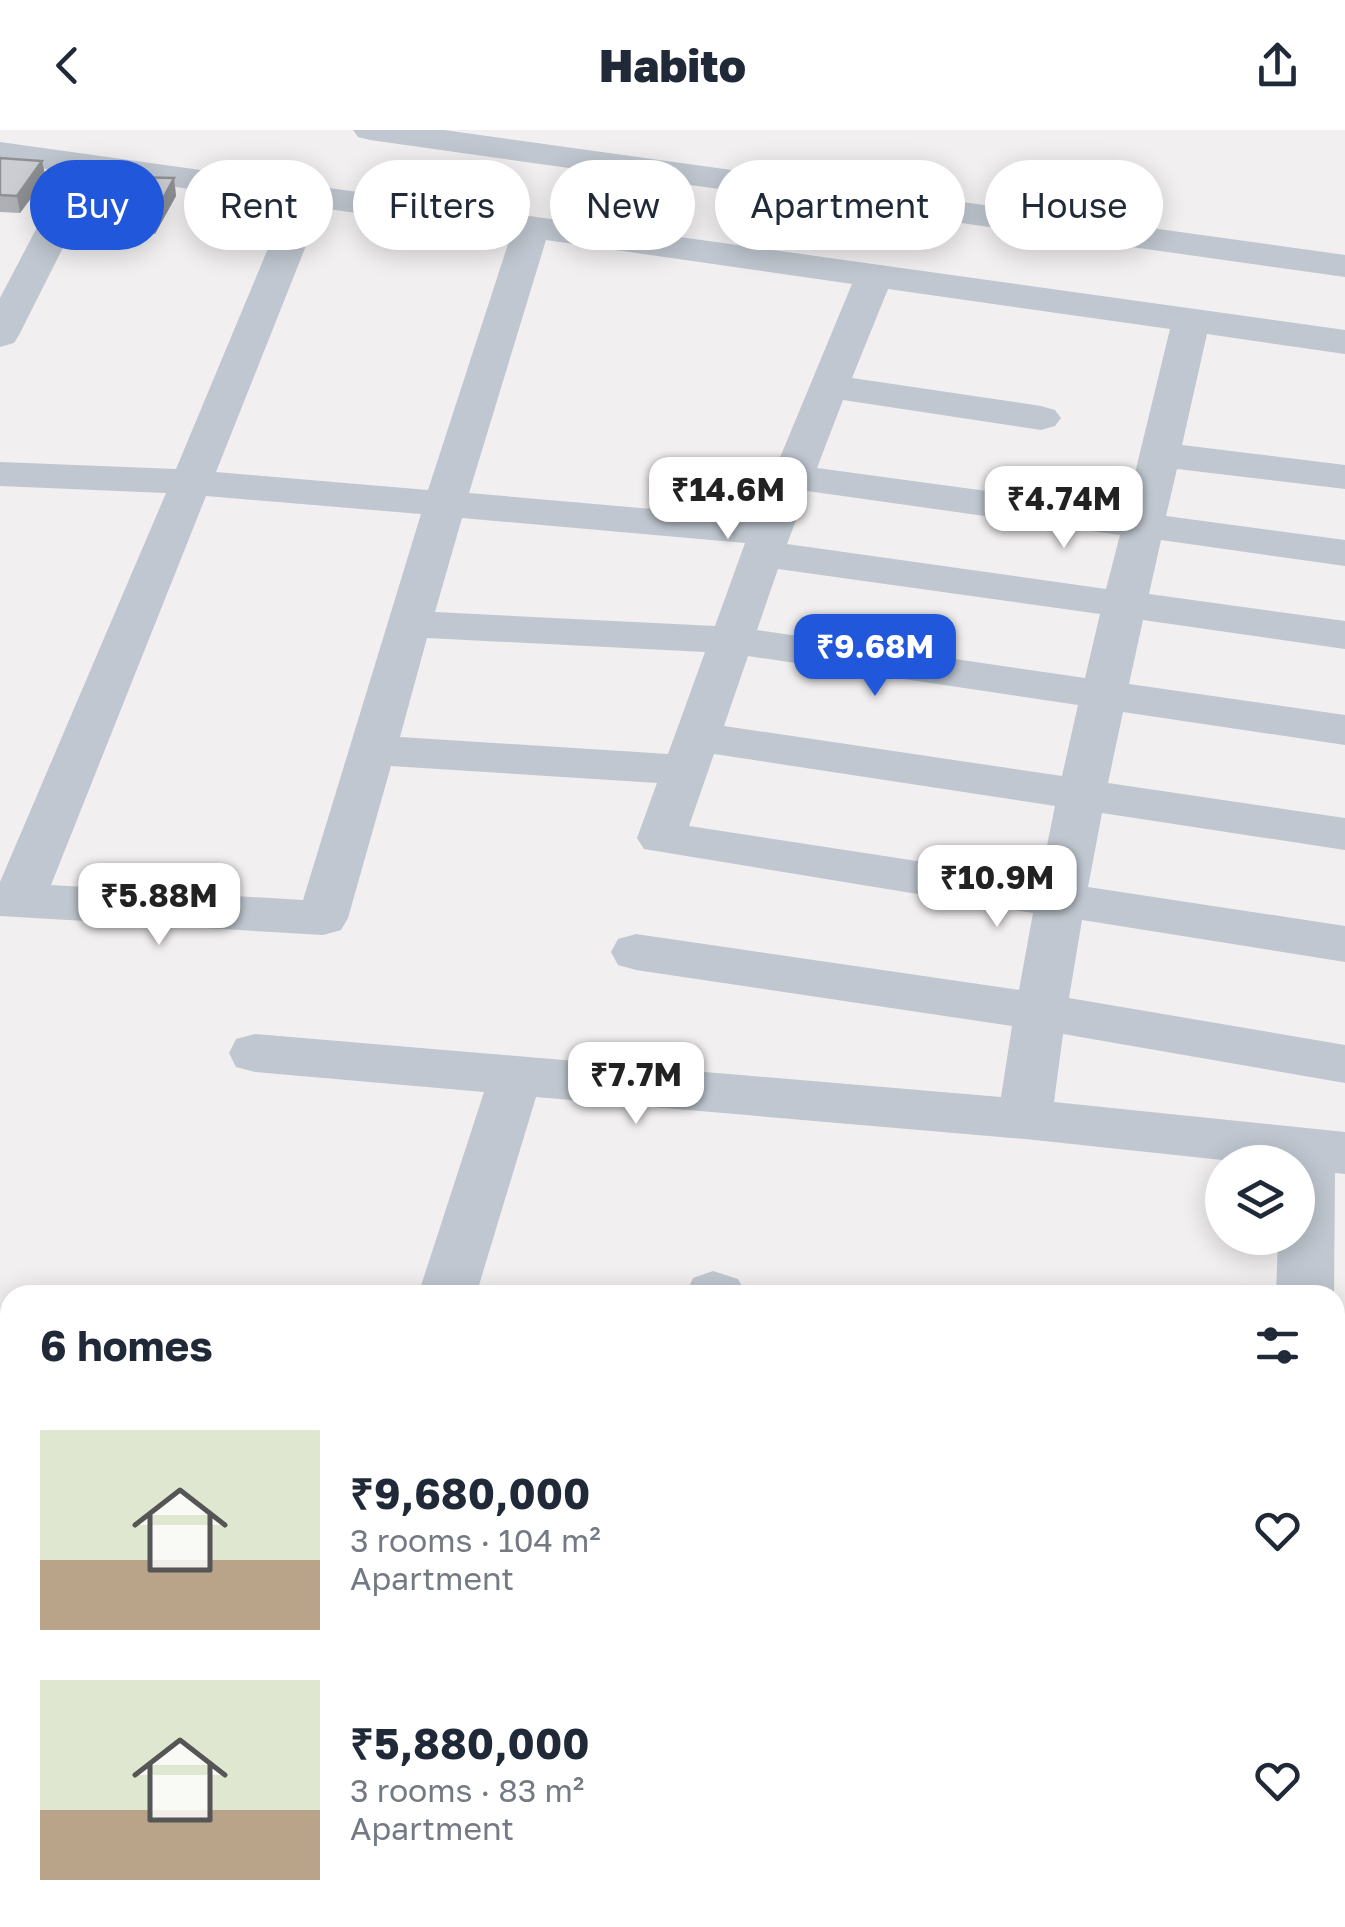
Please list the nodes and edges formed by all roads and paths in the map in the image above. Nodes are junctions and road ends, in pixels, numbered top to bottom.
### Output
1 (370, 130) edge
2 (0, 152) edge
3 (59, 160) edge
4 (333, 199) edge
5 (532, 227) junction
6 (44, 250) edge
7 (286, 250) edge
8 (1345, 266) edge
9 (874, 276) junction
10 (1191, 321) junction
11 (0, 335) edge
12 (1345, 342) edge
13 (829, 386) junction
14 (1040, 418) dead end
15 (1160, 456) junction
16 (0, 474) edge
17 (1345, 476) edge
18 (792, 478) junction
19 (192, 482) junction
20 (444, 506) junction
21 (1144, 526) junction
22 (766, 543) junction
23 (1345, 553) edge
24 (1126, 604) junction
25 (410, 624) junction
26 (1345, 635) edge
27 (732, 640) junction
28 (1104, 695) junction
29 (1345, 730) edge
30 (372, 750) junction
31 (691, 754) junction
32 (1082, 795) junction
33 (1345, 834) edge
34 (10, 900) edge
35 (1062, 900) junction
36 (1345, 944) edge
37 (636, 952) dead end
38 (1038, 1011) junction
39 (255, 1053) dead end
40 (1345, 1064) edge
41 (516, 1075) junction
42 (1025, 1119) junction
43 (1327, 1151) edge
44 (450, 1285) edge
45 (1306, 1285) edge

1 - 8 street
2 - 3 street
4 - 5 street
5 - 9 street
5 - 20 street
6 - 11 street
7 - 19 street
9 - 10 street
9 - 13 street
10 - 12 street
10 - 15 street
13 - 14 street
13 - 18 street
15 - 17 street
15 - 21 street
16 - 19 street
18 - 21 street
18 - 22 street
19 - 20 street
19 - 34 street
20 - 22 street
20 - 25 street
21 - 23 street
21 - 24 street
22 - 24 street
22 - 27 street
24 - 26 street
24 - 28 street
25 - 27 street
25 - 30 street
27 - 28 street
27 - 31 street
28 - 29 street
28 - 32 street
30 - 31 street
30 - 34 street
31 - 32 street
31 - 35 street
32 - 33 street
32 - 35 street
35 - 36 street
35 - 38 street
37 - 38 street
38 - 40 street
38 - 42 street
39 - 41 street
41 - 42 street
41 - 44 street
42 - 43 street
43 - 45 street

